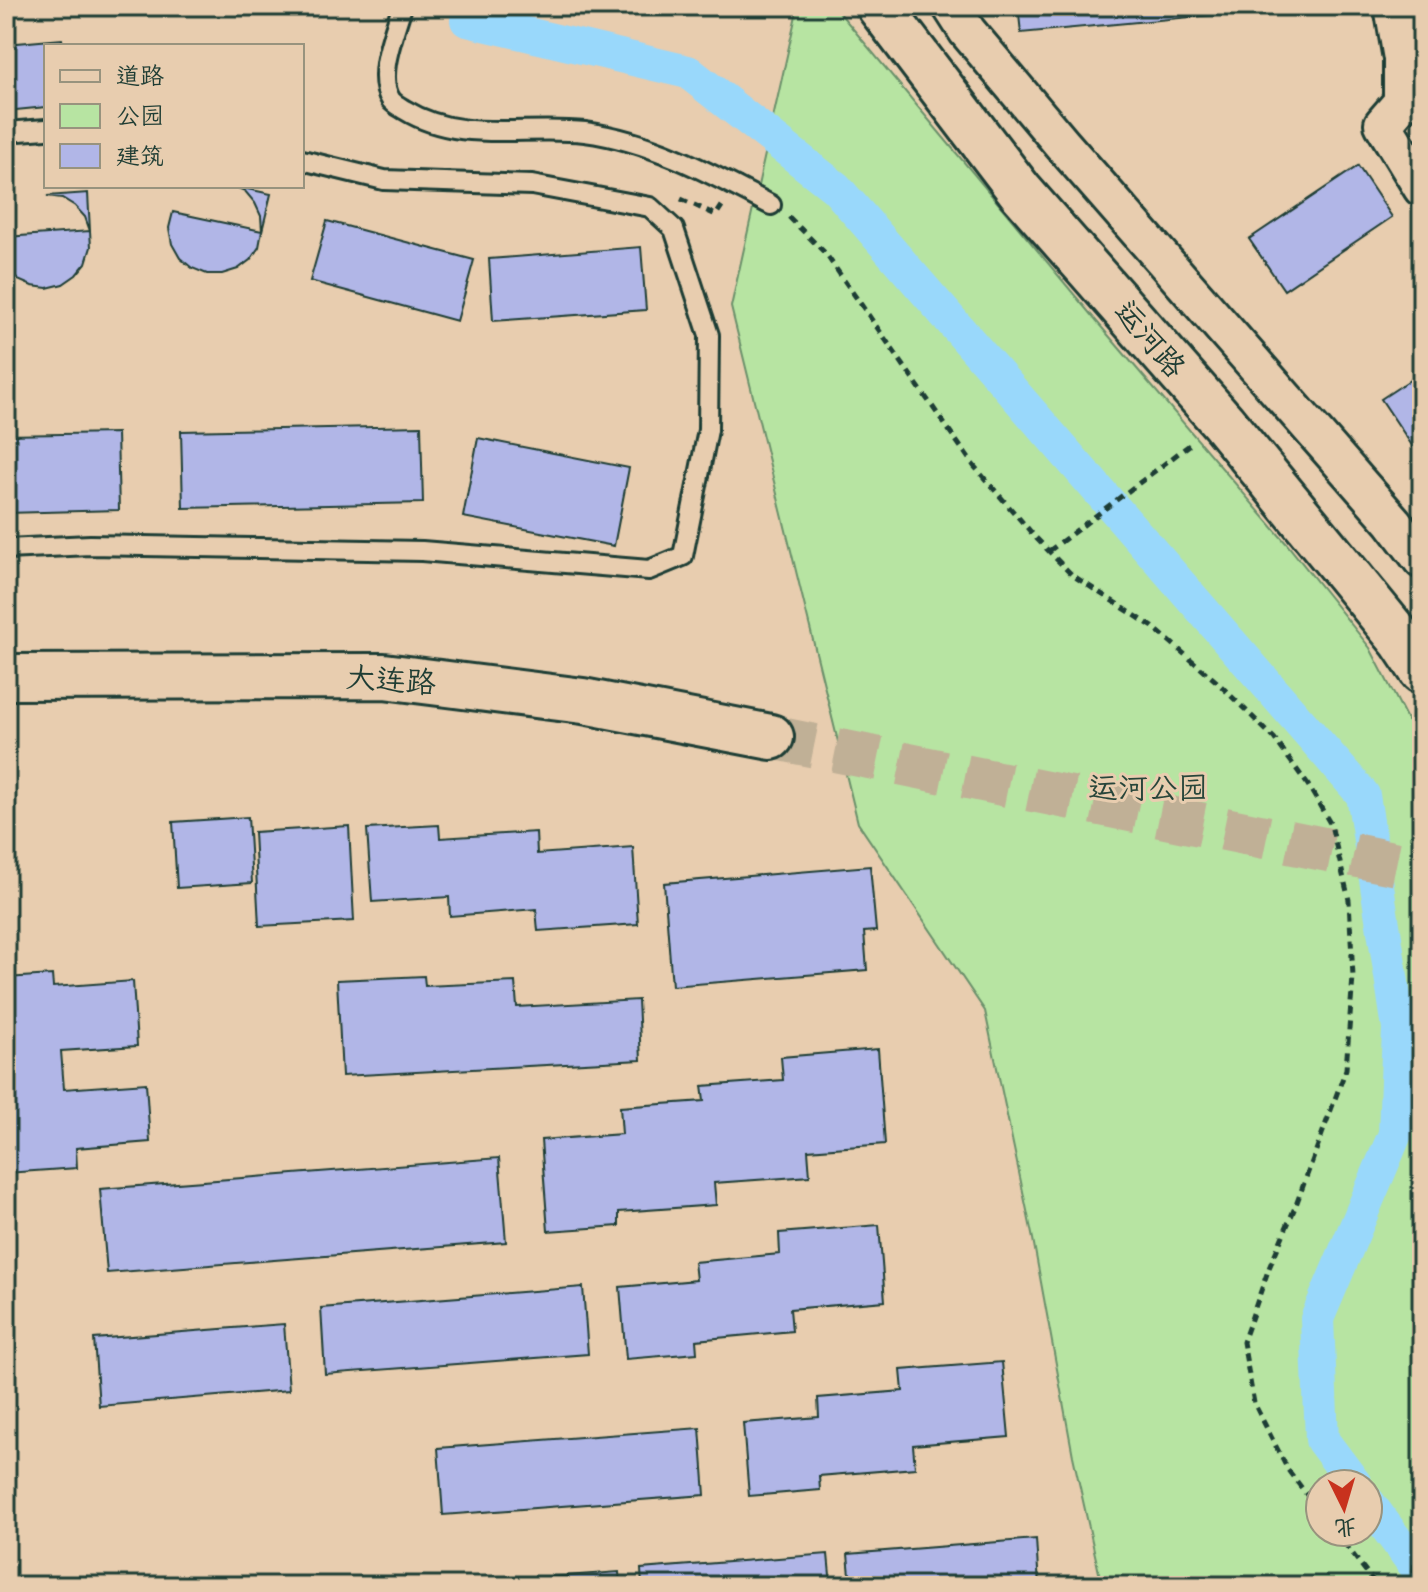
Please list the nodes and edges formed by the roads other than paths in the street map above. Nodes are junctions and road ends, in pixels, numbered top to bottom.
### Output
1 (402, 6) edge
2 (879, 6) edge
3 (951, 6) edge
4 (1393, 6) edge
5 (44, 129) edge
6 (6, 132) edge
7 (304, 160) edge
8 (1422, 188) edge
9 (771, 205) road end
10 (6, 549) edge
11 (1422, 560) edge
12 (1422, 671) edge
13 (6, 677) edge
14 (771, 737) tunnel mouth

1 - 9 lane
2 - 12 street, 运河路
3 - 11 street
4 - 8 street
5 - 6 lane
7 - 10 lane
13 - 14 street, 大连路

